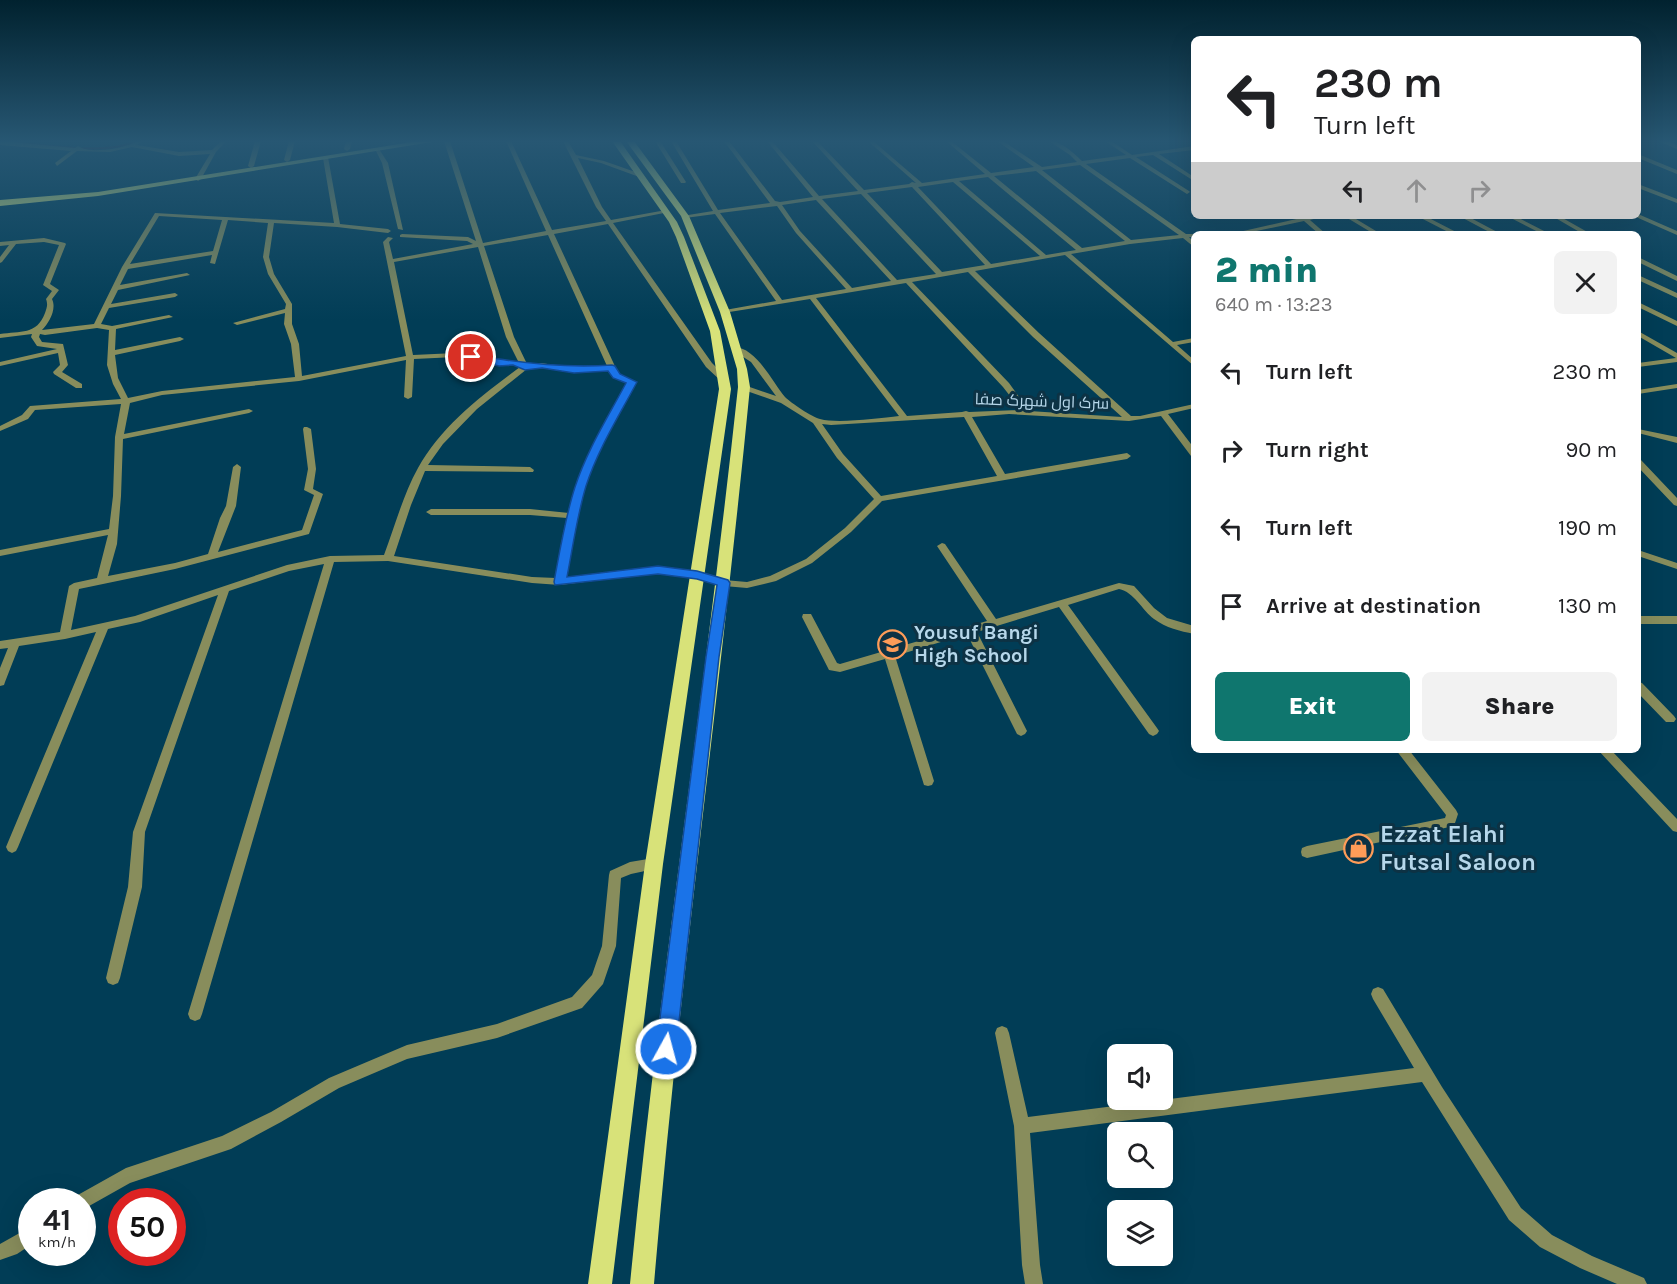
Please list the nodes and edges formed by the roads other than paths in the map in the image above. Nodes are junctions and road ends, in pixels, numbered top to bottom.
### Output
1 (23, 201) edge
2 (334, 201) edge
3 (394, 201) edge
4 (466, 201) edge
5 (536, 201) edge
6 (596, 201) edge
7 (659, 201) edge
8 (674, 201) edge
9 (710, 201) edge
10 (792, 201) edge
11 (819, 201) edge
12 (870, 201) edge
13 (928, 201) edge
14 (979, 201) edge
15 (1022, 201) edge
16 (1079, 201) edge
17 (1135, 201) edge
18 (0, 203) edge
19 (775, 203) junction
20 (716, 211) junction
21 (666, 212) junction
22 (685, 216) junction
23 (1641, 217) edge
24 (226, 218) junction
25 (1297, 219) edge
26 (1306, 219) edge
27 (1352, 219) edge
28 (1426, 219) edge
29 (1468, 219) edge
30 (1516, 219) edge
31 (1560, 219) edge
32 (271, 220) junction
33 (609, 222) junction
34 (337, 225) junction
35 (1257, 231) edge
36 (1320, 231) edge
37 (1373, 231) edge
38 (1451, 231) edge
39 (1492, 231) edge
40 (1541, 231) edge
41 (1582, 231) edge
42 (402, 232) junction
43 (550, 232) junction
44 (1677, 233) edge
45 (389, 234) junction
46 (1182, 234) junction
47 (1191, 235) edge
48 (1131, 242) junction
49 (1191, 242) edge
50 (14, 243) junction
51 (0, 244) edge
52 (480, 245) junction
53 (1080, 250) junction
54 (215, 253) junction
55 (1066, 253) junction
56 (1045, 258) junction
57 (0, 261) edge
58 (391, 261) junction
59 (1641, 261) edge
60 (213, 263) dead end
61 (989, 266) junction
62 (125, 267) junction
63 (969, 269) junction
64 (940, 274) junction
65 (187, 275) dead end
66 (1641, 278) edge
67 (1677, 279) edge
68 (908, 280) junction
69 (895, 282) junction
70 (115, 288) junction
71 (850, 290) junction
72 (175, 295) dead end
73 (1677, 296) edge
74 (812, 297) junction
75 (780, 302) junction
76 (1641, 306) edge
77 (105, 307) junction
78 (290, 310) junction
79 (724, 312) junction
80 (169, 316) dead end
81 (237, 323) dead end
82 (1677, 324) edge
83 (97, 326) junction
84 (112, 328) junction
85 (37, 331) junction
86 (1641, 335) edge
87 (0, 336) edge
88 (180, 339) dead end
89 (1191, 341) edge
90 (1172, 344) junction
91 (737, 349) junction
92 (59, 351) junction
93 (111, 353) junction
94 (410, 357) junction
95 (1677, 358) edge
96 (1191, 361) edge
97 (0, 364) edge
98 (1641, 364) edge
99 (525, 367) junction
100 (612, 368) junction
101 (742, 369) junction
102 (724, 374) junction
103 (299, 379) junction
104 (79, 386) dead end
105 (744, 387) junction
106 (1672, 387) edge
107 (1641, 392) edge
108 (408, 397) dead end
109 (1677, 398) edge
110 (126, 401) junction
111 (784, 401) junction
112 (1191, 407) edge
113 (249, 411) dead end
114 (1026, 412) junction
115 (966, 413) junction
116 (1163, 413) junction
117 (904, 418) junction
118 (1129, 419) junction
119 (816, 421) junction
120 (0, 429) edge
121 (307, 429) dead end
122 (1641, 432) edge
123 (118, 437) junction
124 (1677, 440) edge
125 (1191, 450) edge
126 (1127, 456) dead end
127 (1641, 465) edge
128 (237, 466) dead end
129 (423, 468) junction
130 (530, 470) dead end
131 (1003, 478) junction
132 (879, 499) junction
133 (1677, 503) edge
134 (431, 512) dead end
135 (572, 516) junction
136 (113, 531) junction
137 (942, 546) dead end
138 (0, 553) edge
139 (1641, 554) edge
140 (212, 556) junction
141 (388, 558) junction
142 (330, 559) junction
143 (1677, 566) edge
144 (697, 575) junction
145 (102, 579) junction
146 (560, 582) junction
147 (724, 583) junction
148 (224, 591) junction
149 (1061, 603) junction
150 (807, 617) dead end
151 (1641, 620) edge
152 (1677, 620) edge
153 (993, 624) junction
154 (104, 626) junction
155 (1191, 629) edge
156 (971, 631) junction
157 (65, 635) junction
158 (15, 643) junction
159 (0, 645) edge
160 (889, 653) junction
161 (0, 682) edge
162 (1641, 690) edge
163 (1670, 719) dead end
164 (1153, 730) dead end
165 (1021, 731) dead end
166 (1404, 753) edge
167 (1607, 753) edge
168 (928, 781) dead end
169 (1677, 827) edge
170 (12, 847) dead end
171 (1307, 852) dead end
172 (654, 864) junction
173 (113, 978) dead end
174 (1378, 994) dead end
175 (195, 1014) dead end
176 (1002, 1033) dead end
177 (1426, 1074) junction
178 (1022, 1126) junction
179 (96, 1194) edge
180 (18, 1243) edge
181 (0, 1252) edge
182 (600, 1284) edge
183 (642, 1284) edge
184 (1034, 1284) edge
185 (1638, 1284) edge

1 - 18 main road
2 - 34 street
3 - 42 street
4 - 52 street
5 - 43 street
6 - 33 street
7 - 21 main road
8 - 22 main road
9 - 20 street
10 - 19 street
11 - 69 street
12 - 64 street
13 - 61 street
14 - 56 street
15 - 53 street
16 - 48 street
17 - 46 street
19 - 20 street
19 - 71 street
20 - 22 street
20 - 75 street
21 - 33 street
21 - 102 main road
22 - 79 main road
23 - 44 street
24 - 32 street
24 - 54 street
24 - 62 street
25 - 35 street
26 - 36 street
27 - 37 street
28 - 38 street
29 - 39 street
30 - 40 street
31 - 41 street
32 - 34 street
32 - 78 street
33 - 43 street
33 - 102 street
34 - 45 street
42 - 45 street
42 - 52 street
43 - 52 street
43 - 100 street
45 - 58 street
46 - 47 street
46 - 48 street
46 - 49 street
48 - 53 street
50 - 51 street
50 - 57 street
50 - 85 street
52 - 58 street
52 - 99 street
53 - 55 street
54 - 60 street
54 - 62 street
55 - 56 street
55 - 90 street
56 - 61 street
58 - 94 street
59 - 67 street
61 - 63 street
62 - 70 street
63 - 64 street
63 - 118 street
64 - 68 street
65 - 70 street
66 - 73 street
68 - 69 street
68 - 114 street
69 - 71 street
70 - 77 street
71 - 74 street
72 - 77 street
74 - 75 street
74 - 117 street
75 - 79 street
76 - 82 street
77 - 83 street
78 - 81 street
78 - 103 street
79 - 91 main road
80 - 84 street
83 - 84 street
83 - 85 street
84 - 93 street
85 - 87 street
85 - 92 street
86 - 95 street
88 - 93 street
89 - 90 street
90 - 96 street
91 - 101 main road
91 - 111 street
92 - 97 street
92 - 104 street
93 - 110 street
94 - 99 street
94 - 103 street
94 - 108 street
95 - 98 street
99 - 100 street
99 - 129 street
100 - 135 street
101 - 102 main road
101 - 105 main road
102 - 144 main road
103 - 110 street
105 - 111 street
105 - 147 main road
106 - 107 street
106 - 109 street
110 - 120 street
110 - 123 street
111 - 119 street
112 - 116 street, سرک اول شهرک صفا
113 - 123 street
114 - 115 street, سرک اول شهرک صفا
114 - 118 street, سرک اول شهرک صفا
115 - 117 street, سرک اول شهرک صفا
115 - 131 street
116 - 118 street, سرک اول شهرک صفا
116 - 125 street
117 - 119 street, سرک اول شهرک صفا
119 - 132 street
121 - 140 street
122 - 124 street
123 - 136 street
126 - 131 street
127 - 133 street
128 - 140 street
129 - 130 street
129 - 141 street
131 - 132 street
132 - 147 street
134 - 135 street
135 - 146 street
136 - 138 street
136 - 145 street
137 - 153 street
139 - 143 street
140 - 145 street
141 - 142 street
141 - 146 street
142 - 148 street
142 - 175 street
144 - 146 street
144 - 147 street
144 - 172 main road
145 - 157 street
147 - 183 main road
148 - 154 street
148 - 173 street
149 - 153 street
149 - 155 street
149 - 164 street
150 - 160 street
151 - 152 street
153 - 156 street
154 - 157 street
154 - 170 street
156 - 160 street
156 - 165 street
157 - 158 street
158 - 159 street
158 - 161 street
160 - 168 street
162 - 163 street
166 - 171 street
167 - 169 street
172 - 179 street
172 - 182 main road
174 - 177 street
176 - 178 street
177 - 178 street
177 - 185 street
178 - 184 street
180 - 181 street

